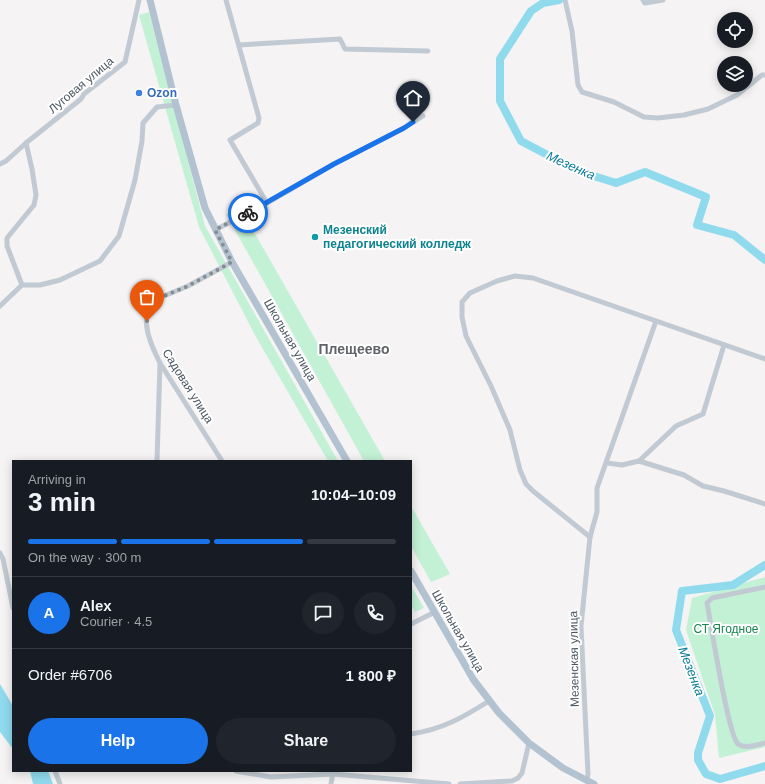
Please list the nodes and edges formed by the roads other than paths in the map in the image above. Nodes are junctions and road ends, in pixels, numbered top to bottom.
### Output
1 (139, 0) edge
2 (150, 0) edge
3 (226, 0) edge
4 (663, 0) edge
5 (565, 1) edge
6 (643, 1) edge
7 (239, 44) junction
8 (428, 51) dead end
9 (765, 75) edge
10 (176, 105) junction
11 (423, 116) dead end
12 (26, 143) junction
13 (0, 164) edge
14 (267, 203) junction
15 (215, 230) junction
16 (232, 262) junction
17 (22, 285) junction
18 (0, 306) edge
19 (656, 321) junction
20 (724, 345) junction
21 (765, 359) edge
22 (160, 362) junction
23 (157, 460) edge
24 (221, 460) edge
25 (346, 460) edge
26 (639, 461) junction
27 (607, 464) junction
28 (765, 504) edge
29 (590, 537) junction
30 (0, 553) edge
31 (412, 573) edge
32 (765, 587) edge
33 (12, 603) edge
34 (435, 612) junction
35 (412, 624) edge
36 (489, 701) junction
37 (412, 734) edge
38 (529, 743) junction
39 (765, 743) edge
40 (55, 772) edge
41 (242, 772) edge
42 (333, 773) edge
43 (591, 783) edge
44 (60, 784) edge
45 (331, 784) edge
46 (449, 784) edge
47 (460, 784) edge

1 - 12 street, Луговая улица
2 - 10 main road, Школьная улица
3 - 7 street
4 - 6 street
5 - 9 street
7 - 8 street
7 - 14 street
10 - 15 main road, Школьная улица
10 - 17 street
11 - 14 street
12 - 13 street, Луговая улица
12 - 17 street
14 - 15 street
15 - 16 main road, Школьная улица
16 - 22 street, Садовая улица
16 - 25 main road, Школьная улица
17 - 18 street
19 - 20 street
19 - 27 street, Мезенская улица
19 - 29 street
20 - 21 street
20 - 26 street
22 - 23 street
22 - 24 street, Садовая улица
26 - 27 street
26 - 28 street
27 - 29 street, Мезенская улица
29 - 43 street, Мезенская улица
30 - 33 street
31 - 34 main road, Школьная улица
32 - 39 street
34 - 35 street
34 - 36 main road, Школьная улица
36 - 37 street
36 - 38 main road, Школьная улица
38 - 43 main road, Школьная улица
38 - 47 street
40 - 44 street
41 - 42 street
42 - 45 street
42 - 46 street

